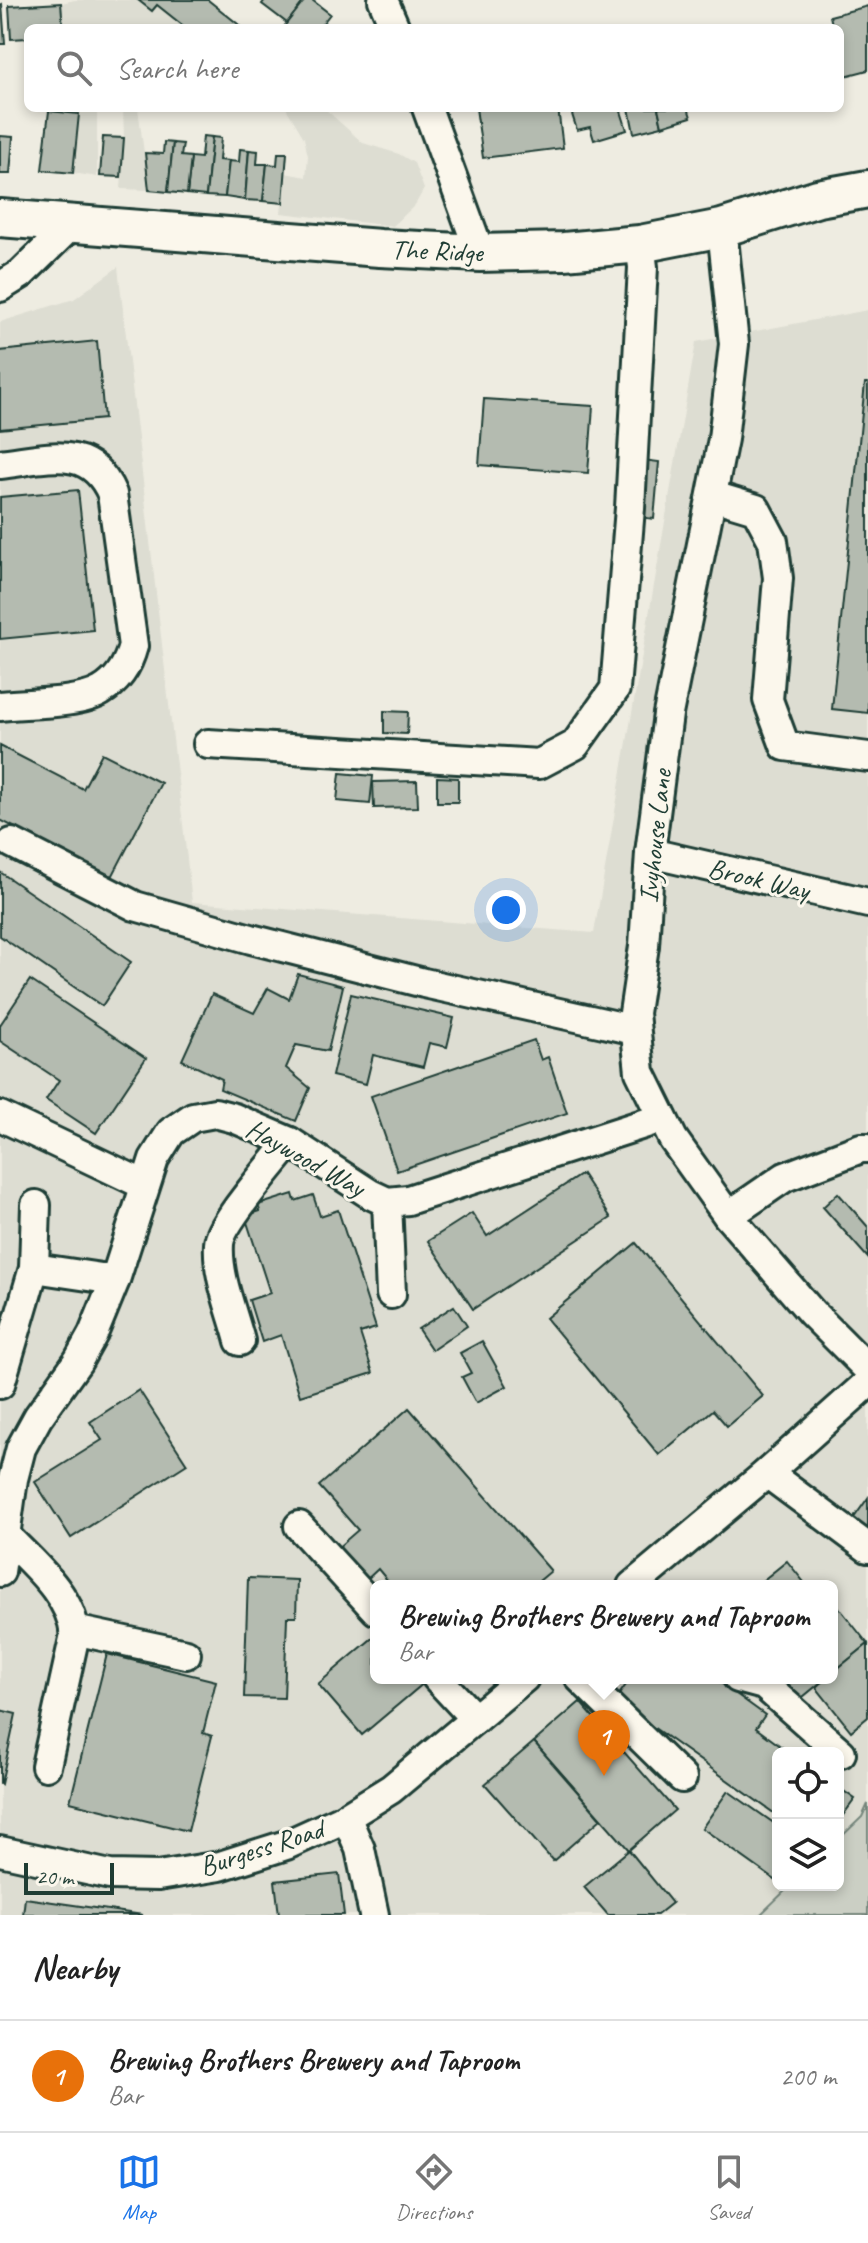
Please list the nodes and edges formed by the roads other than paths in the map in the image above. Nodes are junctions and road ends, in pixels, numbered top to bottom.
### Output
1 (383, 0) edge
2 (393, 24) edge
3 (428, 112) edge
4 (868, 189) edge
5 (0, 218) edge
6 (72, 224) junction
7 (722, 228) junction
8 (640, 244) junction
9 (480, 253) junction
10 (0, 287) edge
11 (0, 464) edge
12 (713, 496) junction
13 (0, 706) edge
14 (208, 744) dead end
15 (868, 757) edge
16 (12, 843) dead end
17 (650, 853) junction
18 (868, 903) edge
19 (635, 1030) junction
20 (0, 1116) edge
21 (662, 1118) junction
22 (290, 1142) junction
23 (868, 1148) edge
24 (145, 1185) junction
25 (387, 1202) junction
26 (36, 1205) dead end
27 (728, 1216) junction
28 (34, 1268) junction
29 (115, 1280) junction
30 (391, 1294) dead end
31 (240, 1341) dead end
32 (868, 1369) edge
33 (868, 1383) edge
34 (0, 1384) edge
35 (767, 1473) junction
36 (7, 1526) junction
37 (299, 1526) dead end
38 (868, 1548) edge
39 (0, 1572) edge
40 (639, 1580) edge
41 (370, 1603) edge
42 (74, 1630) junction
43 (186, 1654) dead end
44 (443, 1684) edge
45 (517, 1684) edge
46 (586, 1684) edge
47 (760, 1684) edge
48 (475, 1719) junction
49 (834, 1747) edge
50 (46, 1766) dead end
51 (682, 1778) dead end
52 (346, 1817) junction
53 (0, 1851) edge
54 (374, 1915) edge

1 - 2 street
3 - 9 street
4 - 7 main road, The Ridge
5 - 6 main road, The Ridge
6 - 9 main road, The Ridge
6 - 10 street
7 - 8 main road, The Ridge
7 - 12 street, Ivyhouse Lane
8 - 9 main road, The Ridge
8 - 14 street
11 - 13 street
12 - 15 street
12 - 17 street, Ivyhouse Lane
16 - 19 street
17 - 18 street, Brook Way
17 - 19 street, Ivyhouse Lane
19 - 21 street, Ivyhouse Lane
20 - 24 street
21 - 25 street, Haywood Way
21 - 27 street, Ivyhouse Lane
22 - 24 street, Haywood Way
22 - 25 street, Haywood Way
22 - 31 street
23 - 27 street
24 - 29 street, Haywood Way
25 - 30 street
26 - 28 street
27 - 32 street, Ivyhouse Lane
28 - 29 street
28 - 34 street
29 - 36 street, Haywood Way
33 - 35 street
35 - 38 street
35 - 40 street
36 - 39 street, Haywood Way
36 - 42 street
37 - 41 street
42 - 43 street
42 - 50 street
44 - 48 street
45 - 48 street, Burgess Road
46 - 51 street
47 - 49 street
48 - 52 street, Burgess Road
52 - 53 street, Burgess Road
52 - 54 street

